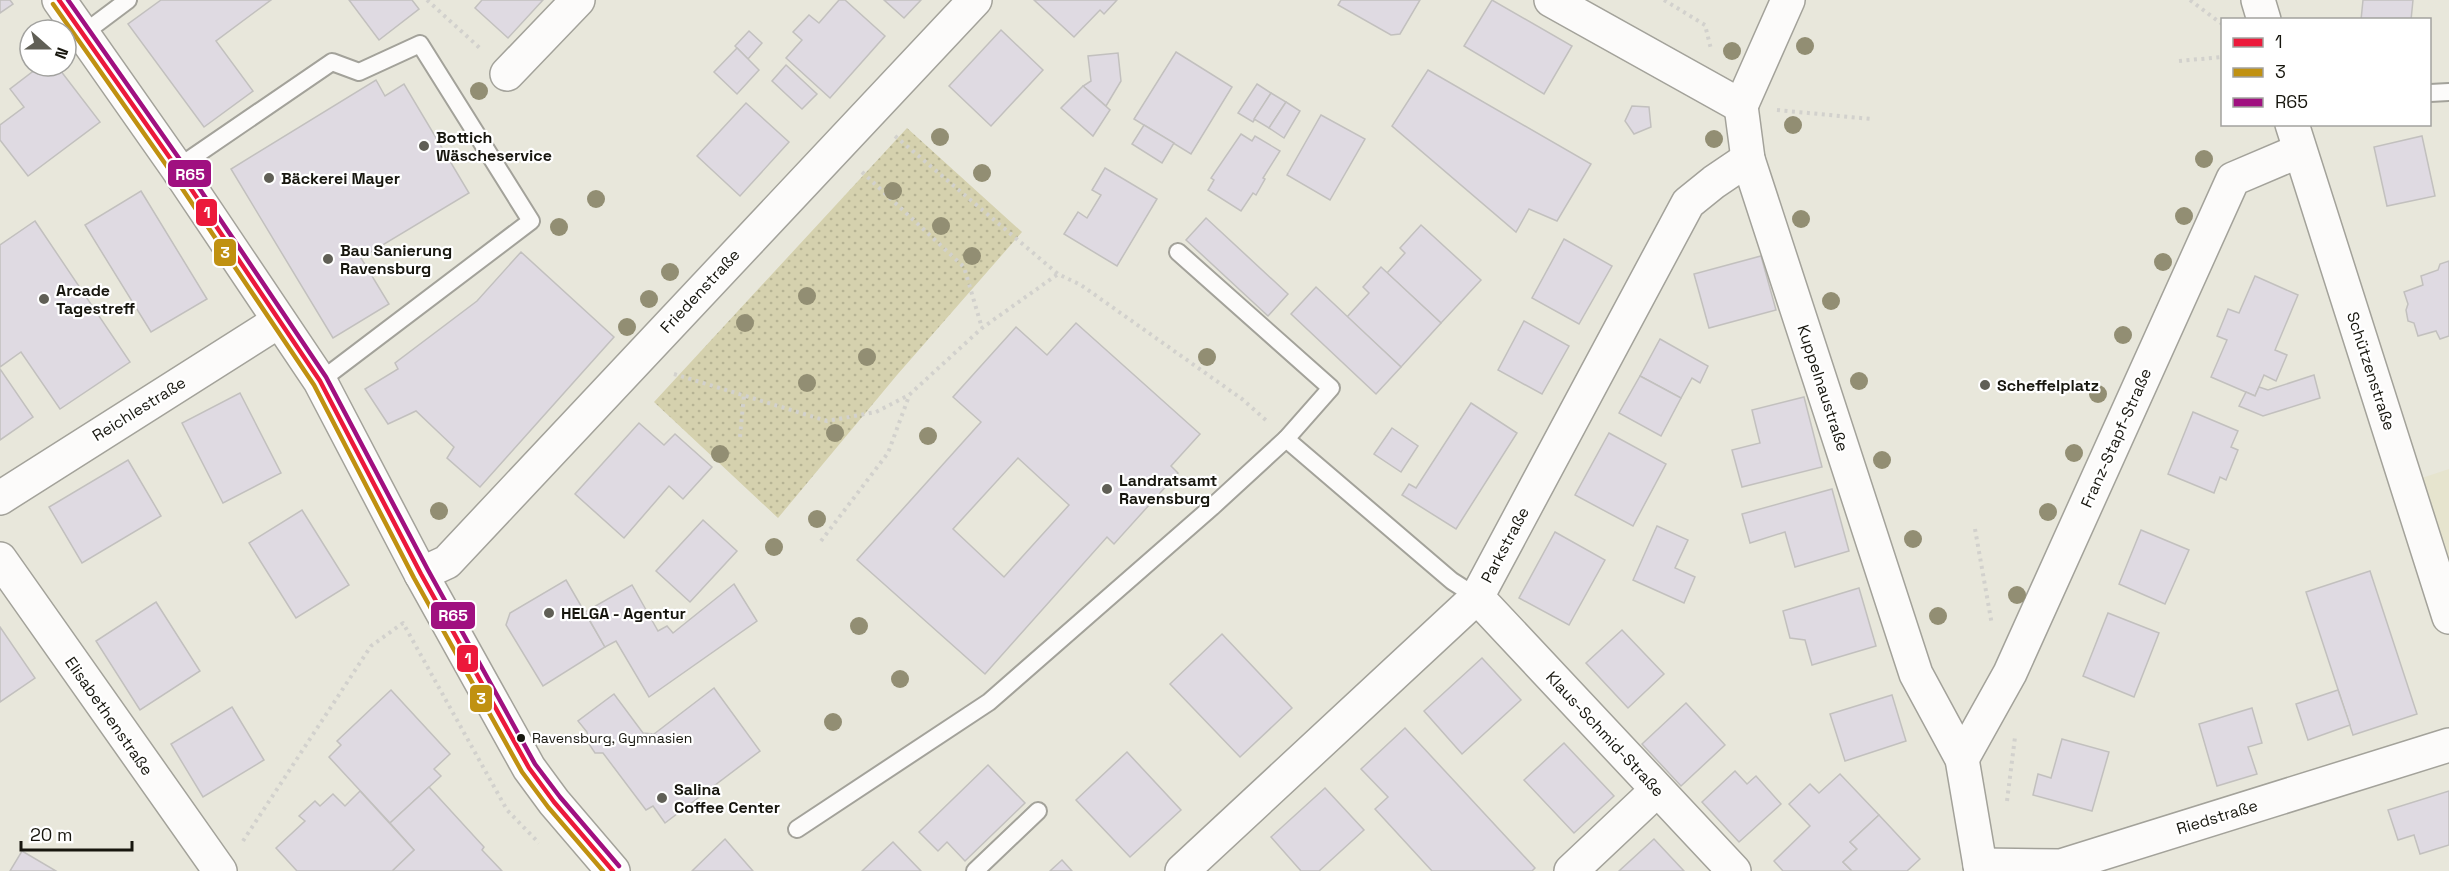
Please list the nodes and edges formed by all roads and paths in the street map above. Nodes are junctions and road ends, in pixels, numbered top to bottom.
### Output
1 (59, 0) edge
2 (128, 0) edge
3 (427, 0) edge
4 (578, 0) edge
5 (975, 0) edge
6 (1551, 0) edge
7 (1788, 0) edge
8 (2190, 0) edge
9 (2258, 0) edge
10 (2263, 18) edge
11 (2221, 23) edge
12 (84, 33) junction
13 (2221, 57) edge
14 (2179, 61) dead end
15 (507, 74) joint
16 (2449, 92) edge
17 (2431, 93) edge
18 (1741, 106) junction
19 (868, 112) junction
20 (1871, 119) dead end
21 (2296, 138) edge
22 (1748, 159) junction
23 (856, 166) dead end
24 (177, 168) junction
25 (1178, 252) dead end
26 (1058, 274) junction
27 (279, 321) junction
28 (982, 328) junction
29 (633, 362) junction
30 (320, 381) junction
31 (744, 395) junction
32 (909, 395) junction
33 (740, 437) dead end
34 (1286, 439) junction
35 (0, 498) edge
36 (1975, 529) dead end
37 (821, 541) dead end
38 (0, 559) edge
39 (421, 574) junction
40 (2444, 577) edge
41 (1477, 597) junction
42 (2449, 617) edge
43 (403, 623) dead end
44 (2010, 673) junction
45 (2015, 731) dead end
46 (2449, 745) edge
47 (1962, 759) junction
48 (1657, 790) junction
49 (2006, 806) dead end
50 (1038, 811) dead end
51 (797, 829) dead end
52 (243, 842) dead end
53 (1980, 868) edge
54 (220, 871) edge
55 (613, 871) edge
56 (975, 871) edge
57 (1182, 871) edge
58 (1571, 871) edge
59 (1734, 871) edge

1 - 12 street
2 - 12 lane
3 - 15 path
4 - 15 street
5 - 19 street, Friedenstraße
6 - 18 street
7 - 18 street
8 - 11 path
9 - 10 street
12 - 24 street
13 - 14 path
16 - 17 lane
18 - 20 path
18 - 22 street, Kuppelnaustraße
19 - 26 path
19 - 29 street, Friedenstraße
21 - 40 street, Schützenstraße
21 - 44 street, Franz-Stapf-Straße
22 - 41 street, Parkstraße
22 - 47 street, Kuppelnaustraße
23 - 28 path
24 - 27 street
24 - 30 lane
25 - 34 lane
26 - 28 path
26 - 34 path
27 - 30 street
27 - 35 street, Reichlestraße
28 - 32 path
29 - 31 path
29 - 39 street, Friedenstraße
30 - 39 street
31 - 32 path
31 - 33 path
32 - 37 path
34 - 41 lane
34 - 51 lane
36 - 44 path
38 - 54 street, Elisabethenstraße
39 - 55 street
40 - 42 street, Schützenstraße
41 - 48 street, Klaus-Schmid-Straße
41 - 57 street, Parkstraße
43 - 52 path
44 - 47 street, Franz-Stapf-Straße
45 - 49 path
46 - 53 street, Riedstraße
47 - 53 street, Kuppelnaustraße
48 - 58 street
48 - 59 street, Klaus-Schmid-Straße
50 - 56 lane

